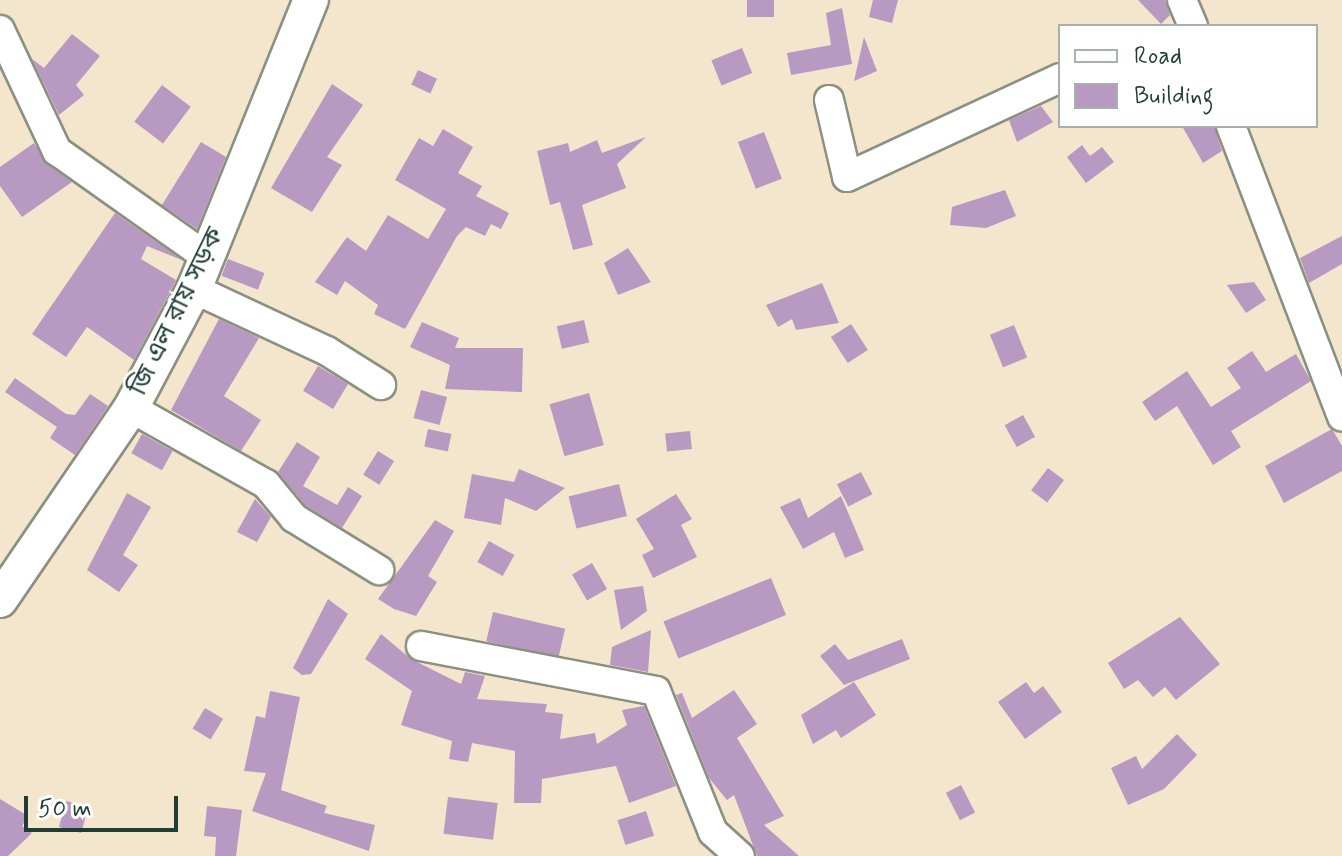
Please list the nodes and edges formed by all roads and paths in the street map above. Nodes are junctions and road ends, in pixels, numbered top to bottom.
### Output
1 (311, 0) edge
2 (0, 30) edge
3 (1058, 79) edge
4 (829, 100) dead end
5 (1232, 128) edge
6 (208, 258) junction
7 (194, 289) junction
8 (381, 385) dead end
9 (131, 408) junction
10 (1342, 416) edge
11 (379, 570) dead end
12 (0, 600) edge
13 (421, 646) dead end
14 (740, 856) edge

1 - 6 main road, জি এল রায় সড়ক
2 - 6 street
3 - 4 street
5 - 10 street
6 - 7 main road, জি এল রায় সড়ক
7 - 8 street
7 - 9 main road, জি এল রায় সড়ক
9 - 11 street
9 - 12 main road, জি এল রায় সড়ক
13 - 14 street

